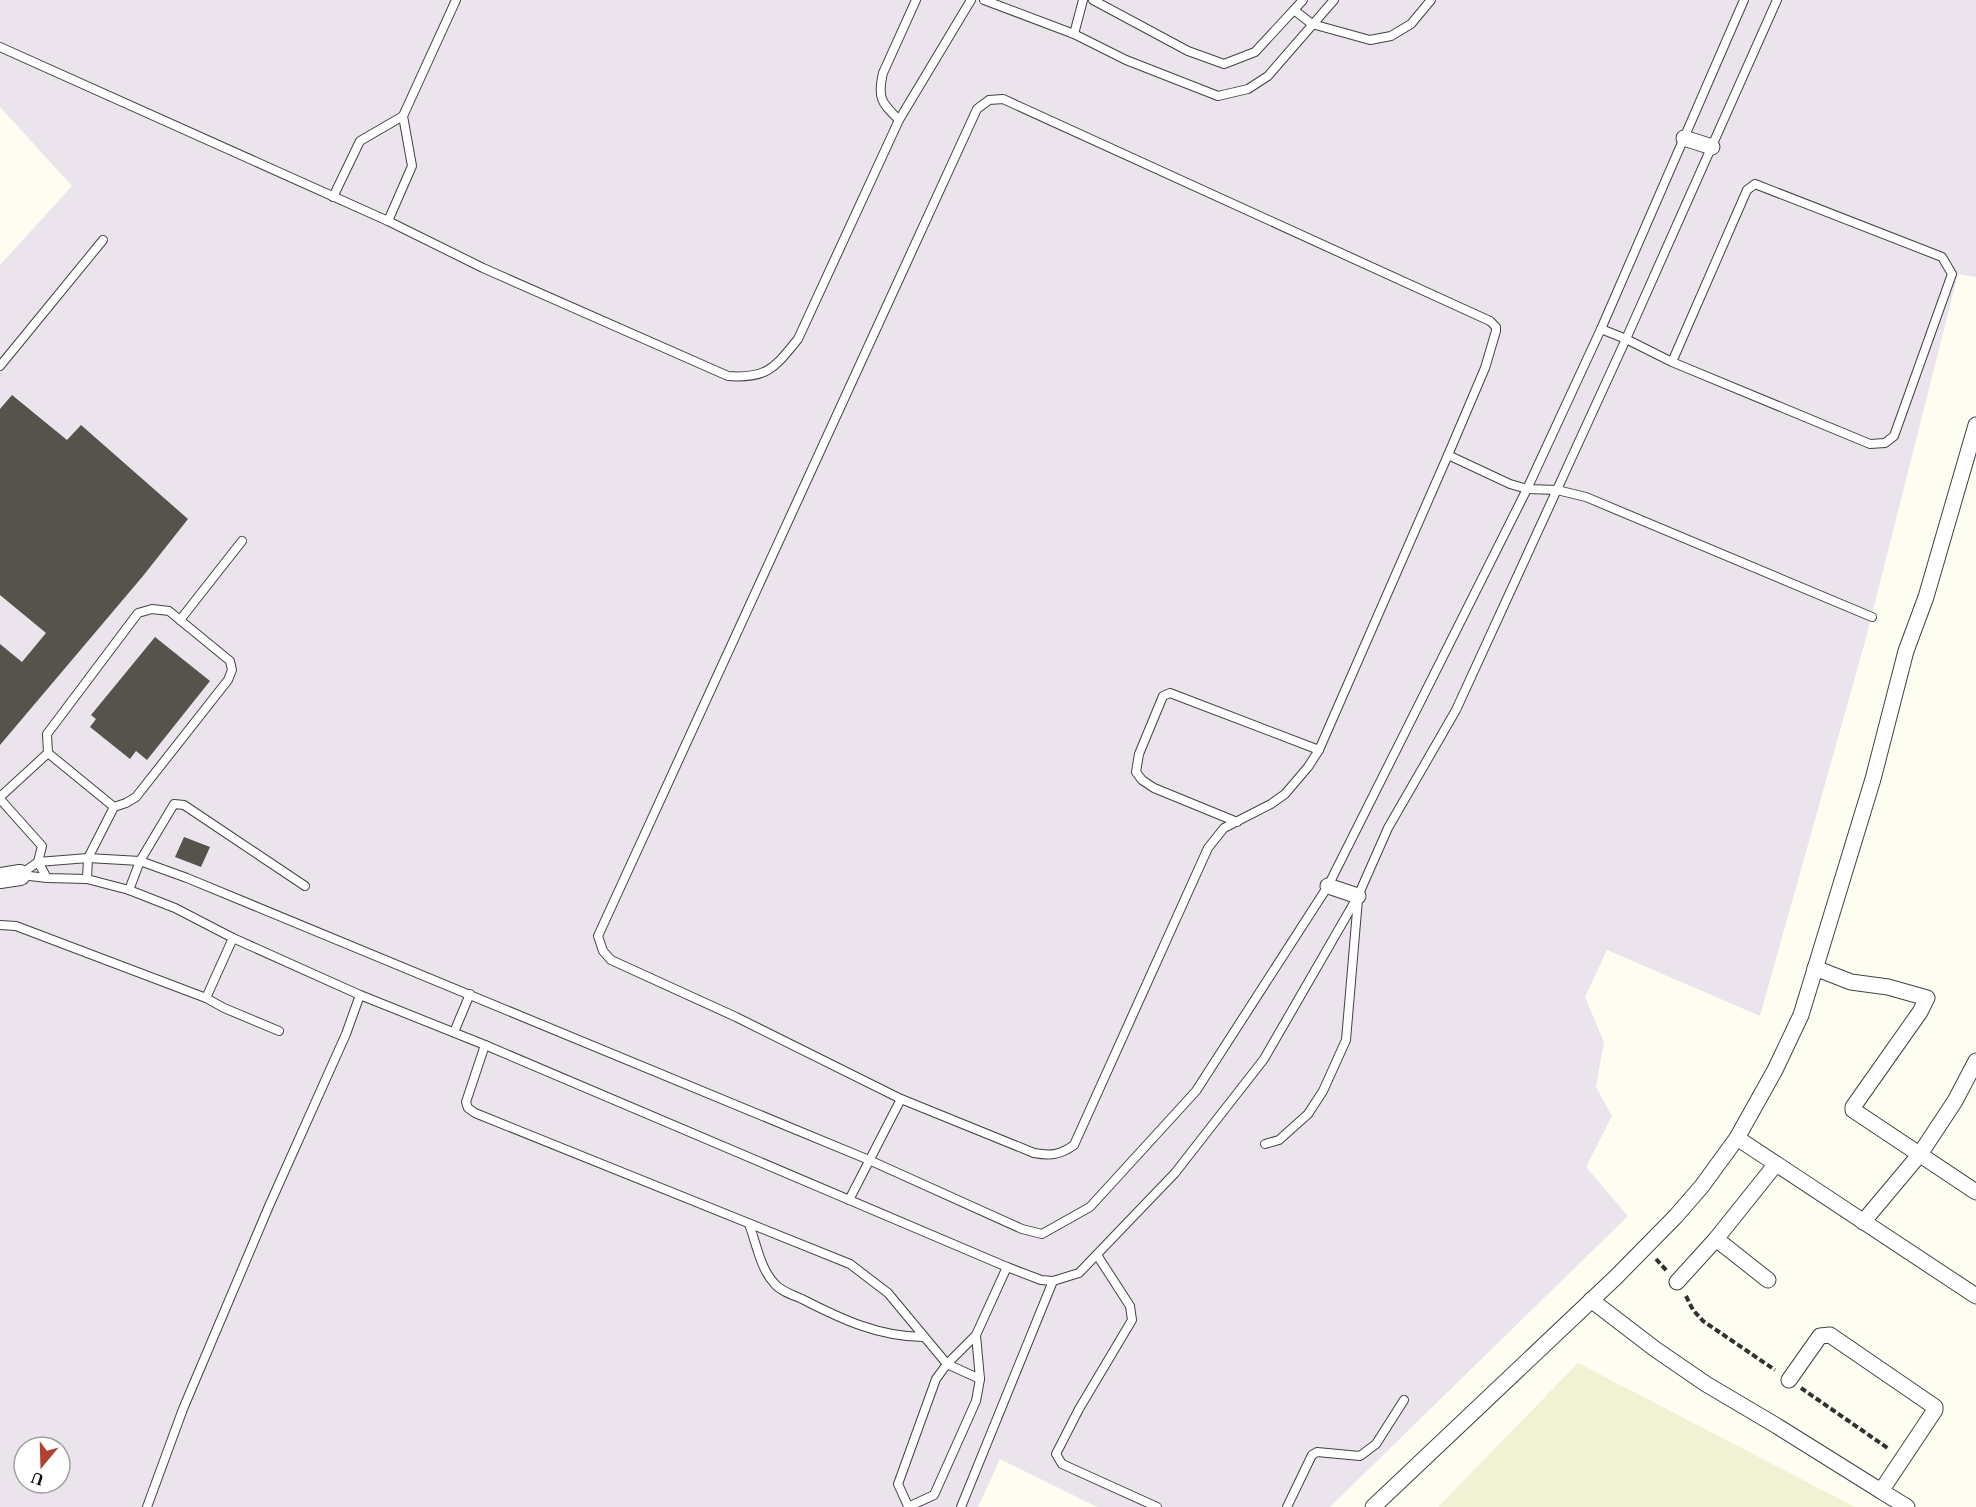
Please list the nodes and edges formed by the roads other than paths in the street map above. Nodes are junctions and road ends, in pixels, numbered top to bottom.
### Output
1 (456, 0) edge
2 (916, 0) edge
3 (971, 0) edge
4 (984, 0) edge
5 (1083, 0) edge
6 (1093, 0) edge
7 (1303, 0) edge
8 (1334, 0) edge
9 (1431, 0) edge
10 (1744, 0) edge
11 (1777, 0) edge
12 (1294, 10) junction
13 (1312, 24) junction
14 (1074, 34) junction
15 (0, 47) edge
16 (403, 116) junction
17 (899, 120) junction
18 (1683, 138) junction
19 (1712, 147) junction
20 (333, 197) junction
21 (388, 220) junction
22 (103, 240) dead end
23 (1601, 329) junction
24 (1626, 339) junction
25 (1672, 362) junction
26 (0, 366) edge
27 (1976, 425) edge
28 (1448, 455) junction
29 (1970, 462) edge
30 (1527, 489) junction
31 (1557, 490) junction
32 (242, 542) dead end
33 (1872, 617) dead end
34 (180, 620) junction
35 (1319, 750) junction
36 (48, 753) junction
37 (0, 798) edge
38 (114, 807) junction
39 (1238, 822) junction
40 (88, 858) junction
41 (140, 861) junction
42 (38, 862) junction
43 (20, 875) junction
44 (0, 878) edge
45 (48, 878) junction
46 (87, 879) junction
47 (305, 886) dead end
48 (1328, 886) junction
49 (129, 890) junction
50 (1358, 896) junction
51 (0, 925) edge
52 (233, 938) junction
53 (1815, 968) junction
54 (360, 994) junction
55 (470, 994) junction
56 (206, 998) junction
57 (279, 1031) dead end
58 (454, 1032) junction
59 (485, 1045) junction
60 (1976, 1061) edge
61 (901, 1099) junction
62 (1737, 1138) junction
63 (1265, 1144) dead end
64 (1920, 1154) junction
65 (868, 1160) junction
66 (1776, 1164) junction
67 (1976, 1192) edge
68 (849, 1200) junction
69 (1863, 1222) junction
70 (749, 1224) junction
71 (1716, 1239) junction
72 (1097, 1255) junction
73 (1007, 1267) junction
74 (1768, 1280) dead end
75 (1053, 1281) junction
76 (1677, 1282) road end
77 (1976, 1296) edge
78 (1592, 1300) junction
79 (976, 1335) junction
80 (924, 1337) junction
81 (947, 1364) junction
82 (980, 1379) junction
83 (1789, 1380) road end
84 (1404, 1400) dead end
85 (1881, 1491) junction
86 (908, 1506) edge
87 (147, 1507) edge
88 (961, 1507) edge
89 (1157, 1507) edge
90 (1287, 1507) edge
91 (1373, 1507) edge
92 (1906, 1507) edge

1 - 16 lane
2 - 17 lane
3 - 17 lane
4 - 14 lane
5 - 14 lane
6 - 12 lane
7 - 12 lane
8 - 13 lane
9 - 13 lane
10 - 18 lane
11 - 19 lane
12 - 13 lane
13 - 14 lane
15 - 20 lane
16 - 20 lane
16 - 21 lane
17 - 21 lane
18 - 19 street
18 - 23 lane
19 - 24 lane
20 - 21 lane
22 - 26 lane
23 - 24 lane
23 - 30 lane
24 - 25 lane
24 - 31 lane
25 - 25 lane
27 - 29 street
28 - 30 lane
28 - 35 lane
28 - 61 lane
29 - 53 street
30 - 31 lane
30 - 48 lane
31 - 33 lane
31 - 50 lane
32 - 34 lane
34 - 36 lane
34 - 38 lane
35 - 39 lane
35 - 39 lane
36 - 37 lane
36 - 38 lane
37 - 42 lane
38 - 40 lane
39 - 61 lane
40 - 41 lane
40 - 42 lane
40 - 46 lane
41 - 47 lane
41 - 49 lane
41 - 55 lane
42 - 43 lane
42 - 45 lane
43 - 44 street
43 - 45 lane
45 - 46 lane
46 - 49 lane
48 - 50 street
48 - 65 lane
49 - 52 lane
50 - 63 lane
50 - 72 lane
51 - 56 lane
52 - 54 lane
52 - 56 lane
53 - 62 street
53 - 64 street
54 - 58 lane
54 - 87 lane
55 - 58 lane
55 - 65 lane
56 - 57 lane
58 - 59 lane
59 - 68 lane
59 - 70 lane
60 - 64 street
61 - 65 lane
62 - 66 street
62 - 78 street
64 - 67 street
64 - 69 street
65 - 68 lane
66 - 69 street
66 - 71 street
68 - 73 lane
69 - 77 street
70 - 80 lane
70 - 80 lane
71 - 74 street
71 - 76 street
72 - 75 lane
72 - 89 lane
73 - 75 lane
73 - 79 lane
75 - 88 lane
78 - 85 street
78 - 91 street
79 - 81 lane
79 - 82 lane
80 - 81 lane
81 - 82 lane
81 - 86 lane
82 - 86 lane
83 - 85 street
84 - 90 lane
85 - 92 street

